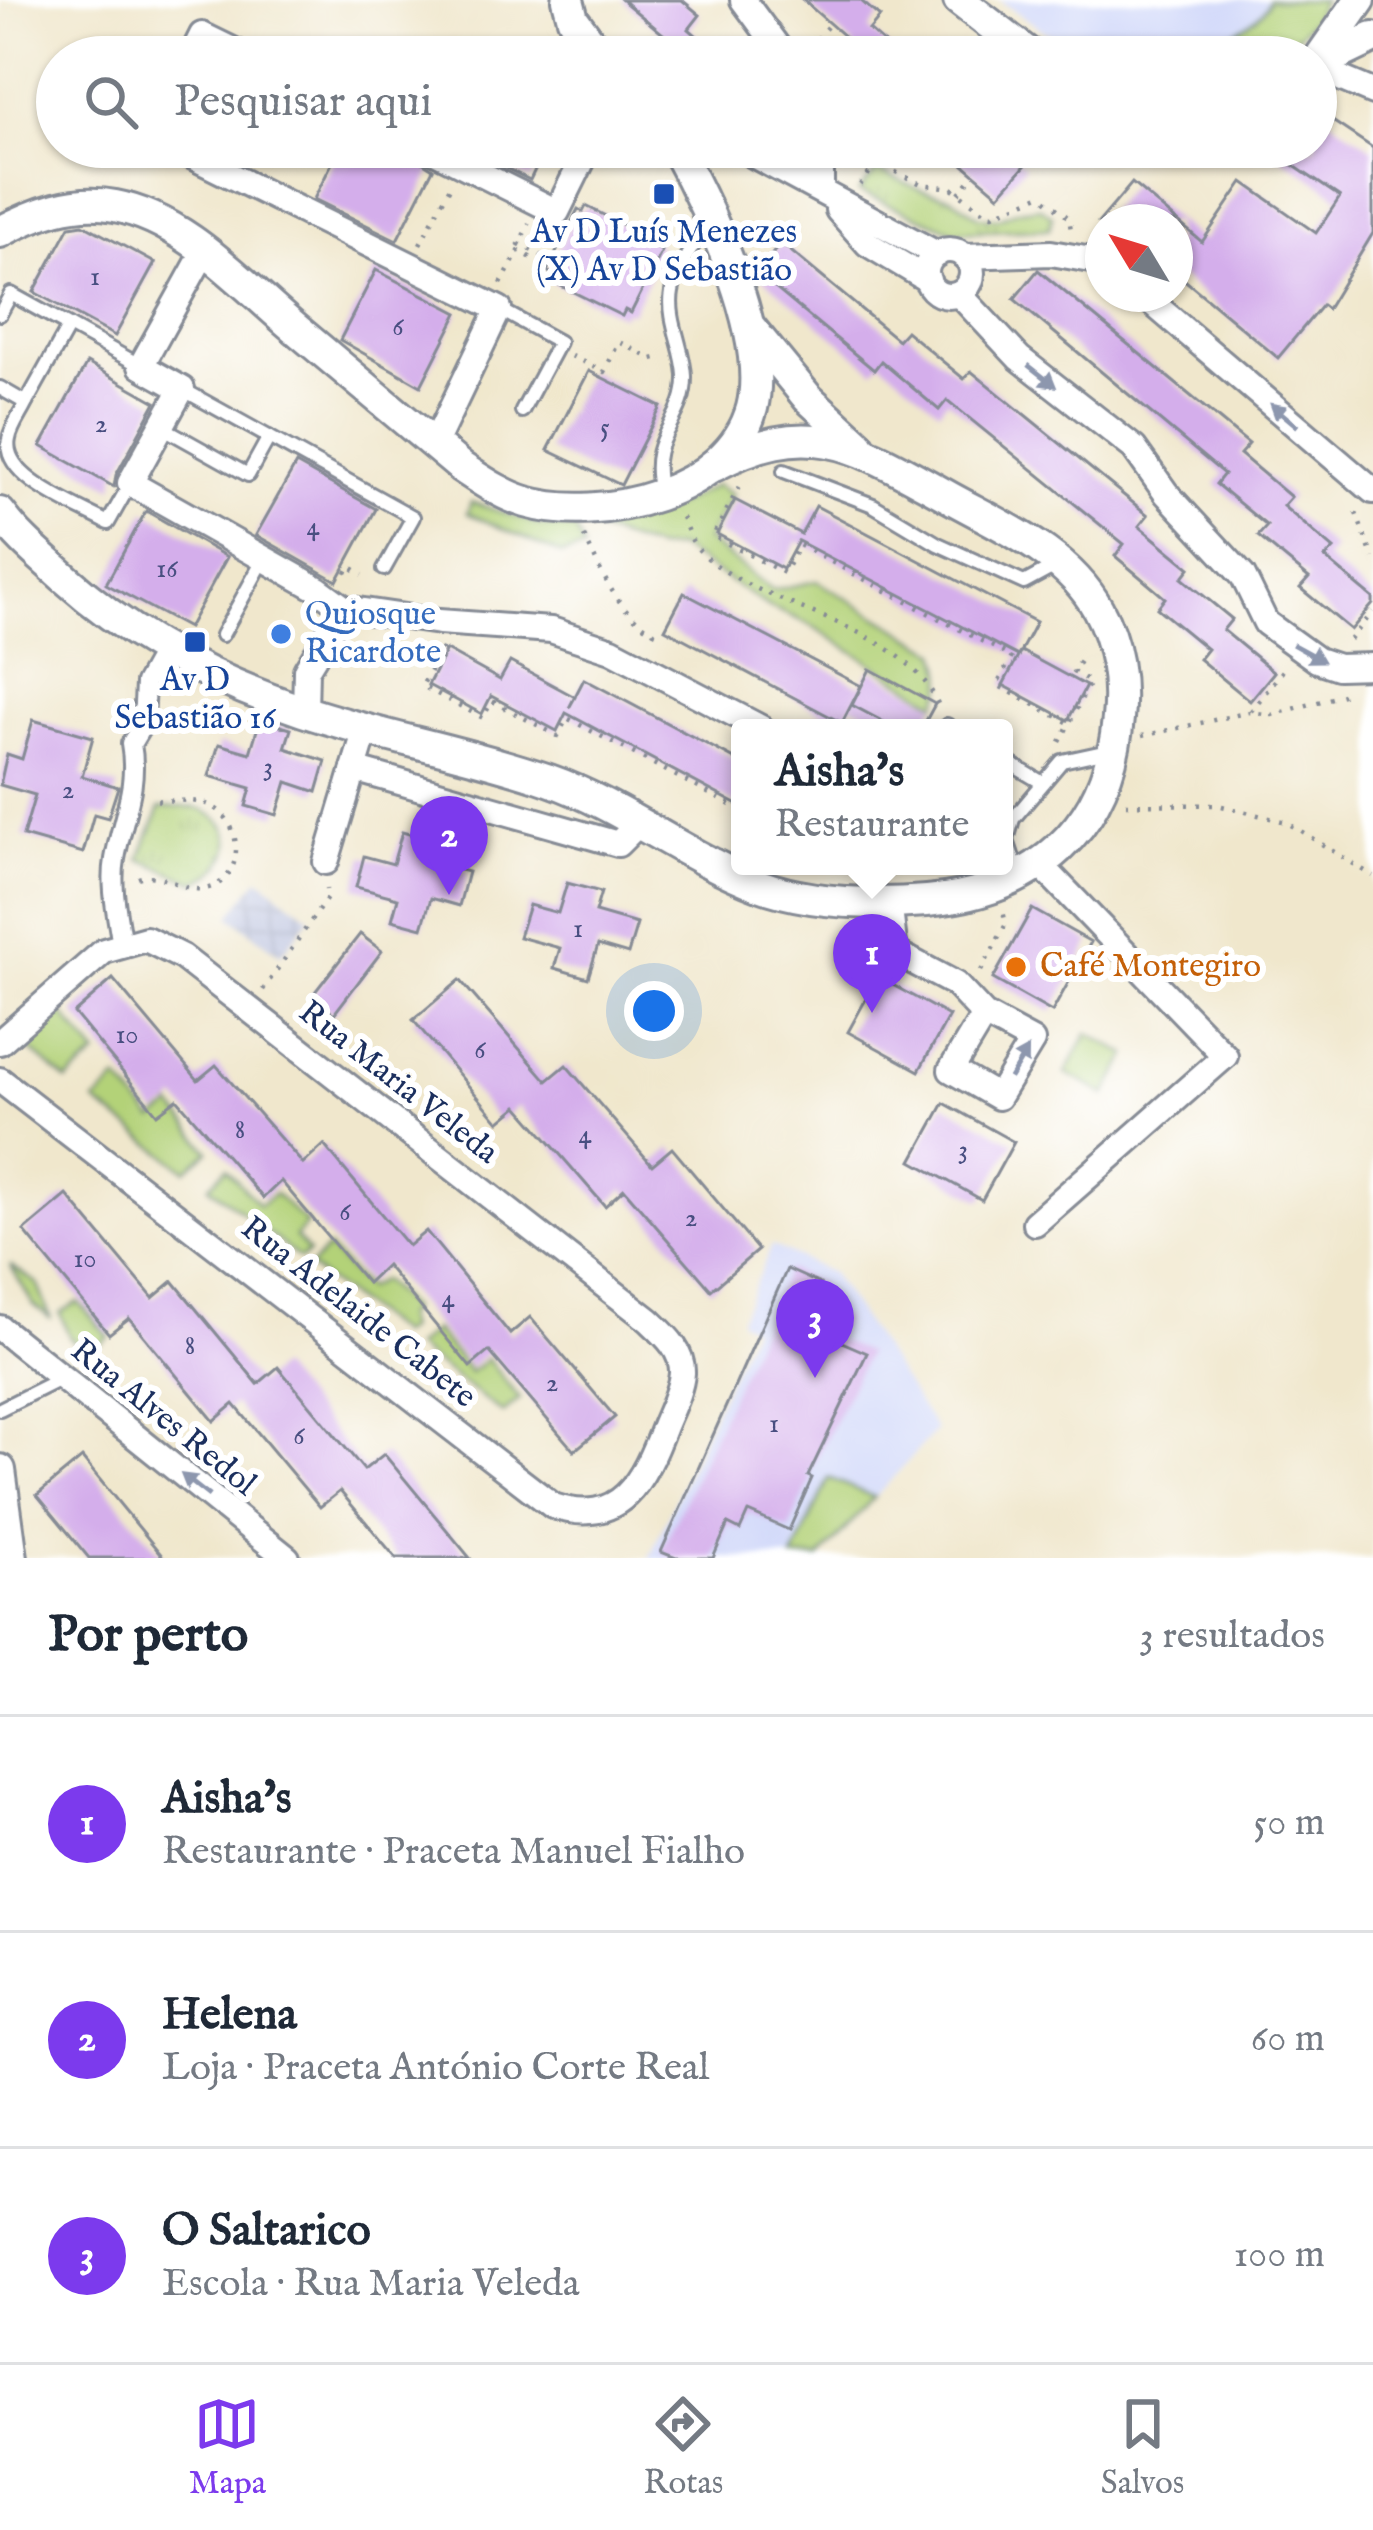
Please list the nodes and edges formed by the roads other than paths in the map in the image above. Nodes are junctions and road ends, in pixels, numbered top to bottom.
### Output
1 (568, 0) edge
2 (743, 0) edge
3 (959, 0) edge
4 (1360, 0) edge
5 (586, 36) edge
6 (769, 36) edge
7 (1006, 36) edge
8 (1336, 36) edge
9 (1370, 36) edge
10 (1337, 54) edge
11 (1337, 76) edge
12 (1373, 92) edge
13 (215, 168) edge
14 (469, 168) edge
15 (579, 168) edge
16 (685, 168) edge
17 (779, 168) edge
18 (821, 168) edge
19 (821, 190) junction
20 (710, 218) junction
21 (0, 232) edge
22 (204, 252) junction
23 (937, 254) junction
24 (964, 256) junction
25 (1085, 259) edge
26 (928, 280) junction
27 (959, 294) junction
28 (494, 307) junction
29 (1163, 312) edge
30 (0, 314) edge
31 (69, 326) junction
32 (749, 326) junction
33 (141, 366) junction
34 (0, 388) edge
35 (182, 389) junction
36 (26, 403) junction
37 (522, 411) dead end
38 (162, 427) junction
39 (269, 437) junction
40 (434, 445) junction
41 (865, 451) junction
42 (714, 466) junction
43 (784, 471) dead end
44 (130, 483) junction
45 (1366, 485) edge
46 (665, 491) junction
47 (0, 513) edge
48 (10, 547) edge
49 (265, 557) junction
50 (1060, 564) junction
51 (384, 569) dead end
52 (344, 608) junction
53 (222, 635) dead end
54 (164, 649) junction
55 (1373, 666) edge
56 (305, 712) junction
57 (743, 719) edge
58 (366, 729) junction
59 (1126, 744) junction
60 (1013, 765) edge
61 (354, 769) junction
62 (1043, 783) junction
63 (640, 822) junction
64 (1013, 822) edge
65 (1013, 848) edge
66 (326, 862) road end
67 (731, 870) edge
68 (1030, 871) junction
69 (741, 875) edge
70 (890, 901) junction
71 (122, 946) junction
72 (975, 1006) road end
73 (0, 1042) edge
74 (0, 1080) edge
75 (1036, 1223) dead end
76 (0, 1328) edge
77 (60, 1378) junction
78 (0, 1409) edge
79 (662, 1432) joint
80 (0, 1470) edge
81 (7, 1550) edge
82 (287, 1558) edge

1 - 5 street
2 - 6 street
3 - 7 street
4 - 8 street
9 - 10 street
11 - 12 street
13 - 28 street
14 - 15 street
16 - 20 street
17 - 19 street
18 - 19 street
19 - 23 street
19 - 26 street
20 - 32 street
20 - 46 lane
21 - 22 street
22 - 33 street
22 - 40 street
23 - 24 street
23 - 26 street
24 - 25 street
24 - 27 street
26 - 27 street
27 -> 55 street
28 - 37 lane
28 - 40 street
45 -> 29 street
30 - 31 lane
31 - 33 lane
31 - 36 lane
32 - 41 street
32 - 42 street
33 - 35 street
34 - 36 lane
35 - 38 street
35 - 39 lane
36 - 44 lane
38 - 39 lane
38 - 44 street
39 - 51 lane
40 - 46 street
41 - 42 street
41 - 50 street
42 - 46 street
43 - 50 lane
44 - 49 street
47 - 48 street
48 - 54 street
49 - 52 street
49 - 53 lane
50 - 59 street
52 - 56 street
52 - 57 street
54 - 56 street
54 - 71 street
56 - 58 street
58 - 61 street
58 - 63 street
59 - 62 lane
59 - 68 street
60 - 62 lane
61 - 63 street
61 - 66 street
62 - 64 lane
63 - 67 street
65 - 68 lane
68 - 70 street
68 - 75 street
69 - 70 street
70 - 72 street
71 - 73 street
71 - 79 street, Rua Maria Veleda
74 - 79 street, Rua Adelaide Cabete
76 - 77 street, Rua Alves Redol
77 - 78 lane
82 -> 77 street, Rua Alves Redol
80 - 81 street

